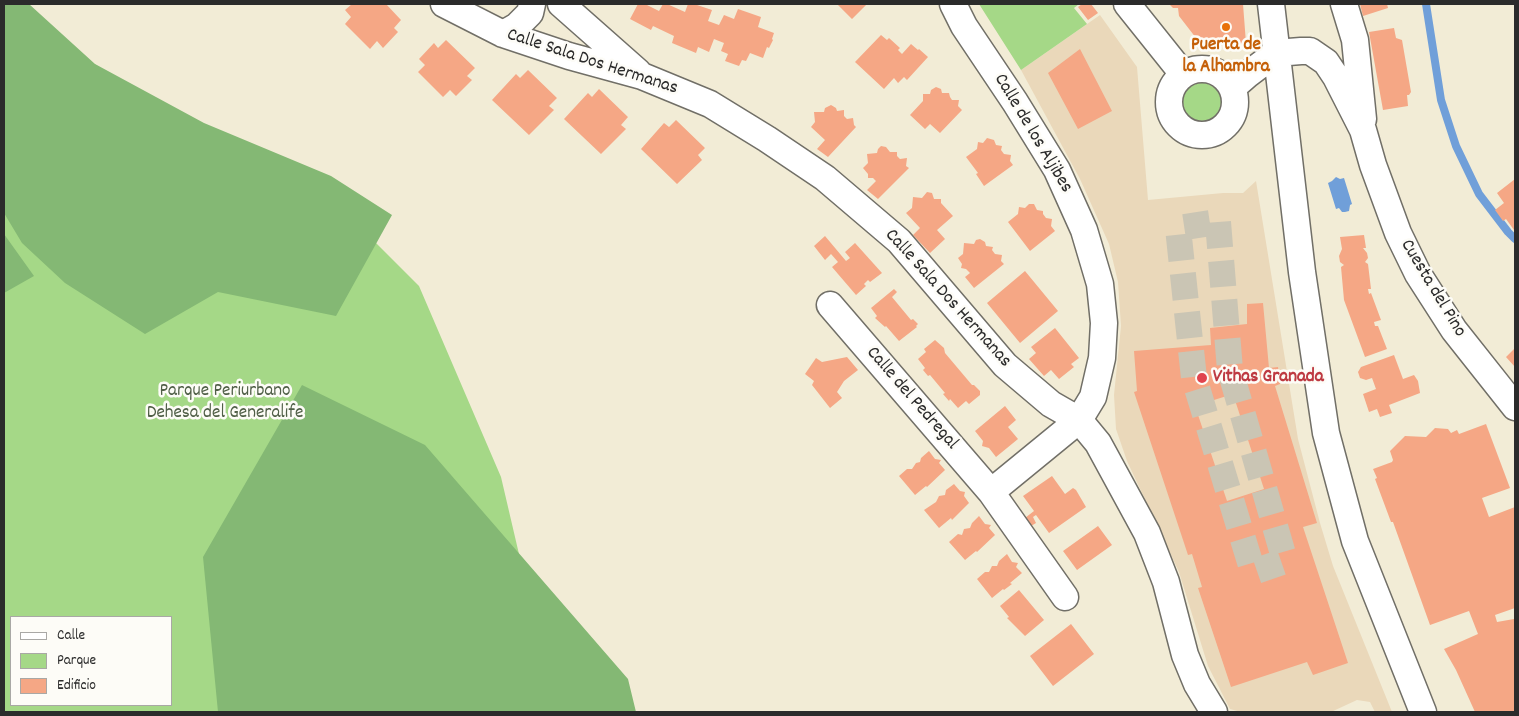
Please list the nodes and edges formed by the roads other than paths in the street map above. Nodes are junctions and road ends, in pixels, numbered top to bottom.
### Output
1 (444, 4) edge
2 (532, 4) edge
3 (561, 4) edge
4 (936, 4) edge
5 (1127, 4) edge
6 (1271, 4) edge
7 (1344, 4) edge
8 (958, 15) edge
9 (503, 34) junction
10 (1276, 53) junction
11 (1183, 74) junction
12 (642, 76) junction
13 (1232, 88) junction
14 (1363, 130) junction
15 (830, 305) dead end
16 (1515, 407) edge
17 (1079, 420) junction
18 (991, 492) junction
19 (1065, 597) dead end
20 (1214, 712) edge
21 (1423, 712) edge

1 - 9 street, Calle Sala Dos Hermanas
2 - 9 street
3 - 12 street
4 - 8 street, Calle de los Aljibes
5 - 11 street
6 - 10 street
7 - 14 street, Cuesta del Pino
8 - 17 street, Calle de los Aljibes
9 - 12 street, Calle Sala Dos Hermanas
10 - 13 street
10 - 14 street, Cuesta del Pino
10 - 21 street
11 - 13 street
11 - 13 street
12 - 17 street, Calle Sala Dos Hermanas
14 - 16 street, Cuesta del Pino
15 - 18 street, Calle del Pedregal
17 - 18 street
17 - 20 street, Calle Sala Dos Hermanas
18 - 19 street, Calle del Pedregal

